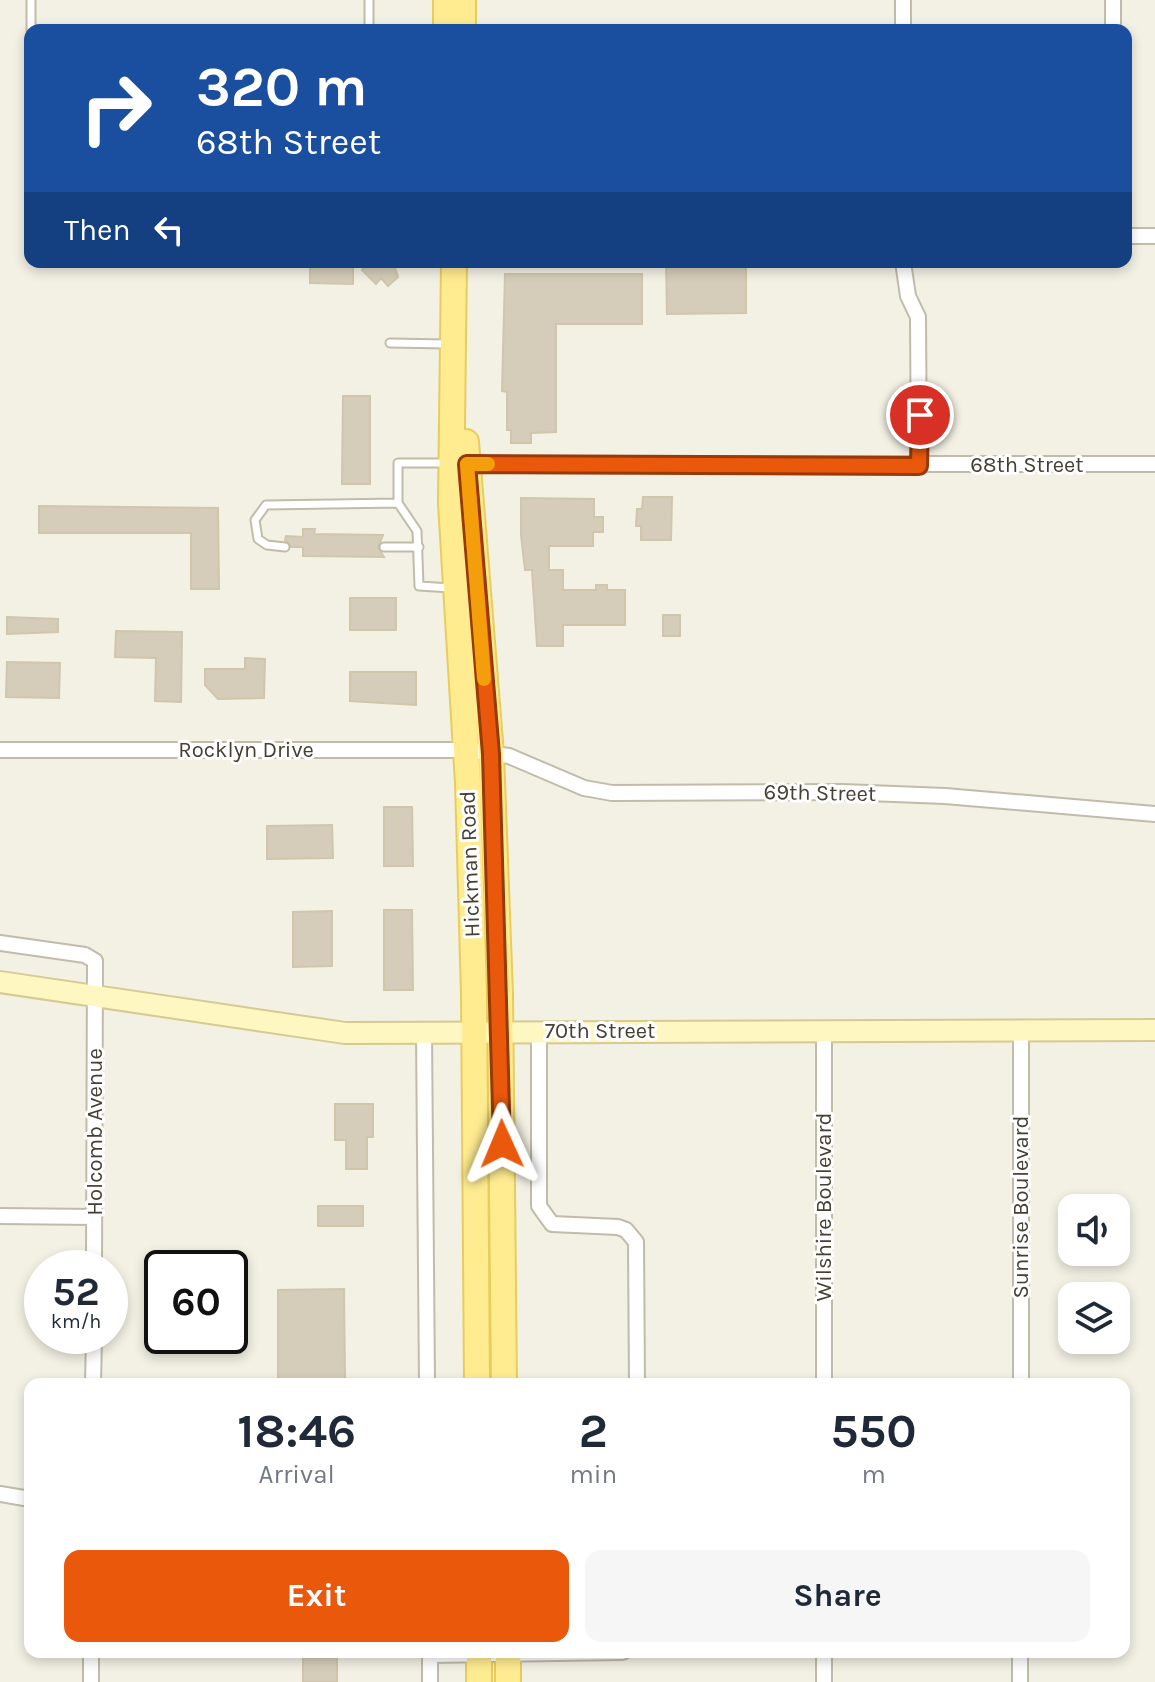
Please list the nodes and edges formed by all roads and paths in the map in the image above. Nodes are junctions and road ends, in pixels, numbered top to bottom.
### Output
1 (31, 0) edge
2 (369, 0) edge
3 (446, 0) edge
4 (463, 0) edge
5 (903, 0) edge
6 (1113, 0) edge
7 (31, 24) edge
8 (369, 24) edge
9 (446, 24) edge
10 (463, 24) edge
11 (903, 24) edge
12 (1113, 24) edge
13 (1132, 236) edge
14 (1155, 236) edge
15 (454, 268) edge
16 (904, 268) edge
17 (390, 343) dead end
18 (454, 344) junction
19 (460, 464) junction
20 (1155, 464) edge
21 (919, 466) junction
22 (398, 503) junction
23 (285, 547) dead end
24 (384, 547) dead end
25 (419, 547) junction
26 (456, 587) junction
27 (0, 750) edge
28 (466, 750) junction
29 (491, 754) junction
30 (1155, 814) edge
31 (0, 943) edge
32 (0, 982) edge
33 (96, 996) junction
34 (1021, 1030) junction
35 (1155, 1030) edge
36 (824, 1031) junction
37 (424, 1032) junction
38 (474, 1032) junction
39 (500, 1032) junction
40 (539, 1032) junction
41 (0, 1216) edge
42 (94, 1217) junction
43 (94, 1250) edge
44 (94, 1354) edge
45 (93, 1378) edge
46 (427, 1378) edge
47 (477, 1378) edge
48 (504, 1378) edge
49 (637, 1378) edge
50 (824, 1378) edge
51 (1021, 1378) edge
52 (0, 1494) edge
53 (24, 1498) edge
54 (91, 1658) edge
55 (430, 1658) edge
56 (479, 1658) edge
57 (508, 1658) edge
58 (824, 1658) edge
59 (1020, 1658) edge
60 (91, 1682) edge
61 (430, 1682) edge
62 (479, 1682) edge
63 (508, 1682) edge
64 (824, 1682) edge
65 (1020, 1682) edge

1 - 7 lane
2 - 8 lane
3 - 9 main road
4 - 10 main road
5 - 11 street
6 - 12 street
13 - 14 street
15 - 18 main road, Hickman Road
16 - 21 street
17 - 18 lane
18 - 19 main road, Hickman Road
19 - 21 street, 68th Street
19 - 22 lane
19 - 26 main road, Hickman Road
19 - 29 main road, Hickman Road
20 - 21 street, 68th Street
22 - 23 lane
22 - 25 lane
24 - 25 lane
25 - 26 lane
26 - 28 main road, Hickman Road
27 - 28 street, Rocklyn Drive
28 - 29 street, Rocklyn Drive
28 - 38 main road, Hickman Road
29 - 30 street, 69th Street
29 - 39 main road, Hickman Road
31 - 33 street, Holcomb Avenue
32 - 33 street, 70th Street
33 - 37 street, 70th Street
33 - 42 street, Holcomb Avenue
34 - 35 street, 70th Street
34 - 36 street, 70th Street
34 - 51 street, Sunrise Boulevard
36 - 40 street, 70th Street
36 - 50 street, Wilshire Boulevard
37 - 38 street, 70th Street
37 - 46 street
38 - 39 street, 70th Street
38 - 47 main road, Hickman Road
39 - 40 street, 70th Street
39 - 48 main road, Hickman Road
40 - 49 street
41 - 42 street
42 - 43 street, Holcomb Avenue
44 - 45 street
52 - 53 street
54 - 60 street
55 - 61 street
56 - 62 main road
57 - 63 main road
58 - 64 street
59 - 65 street

